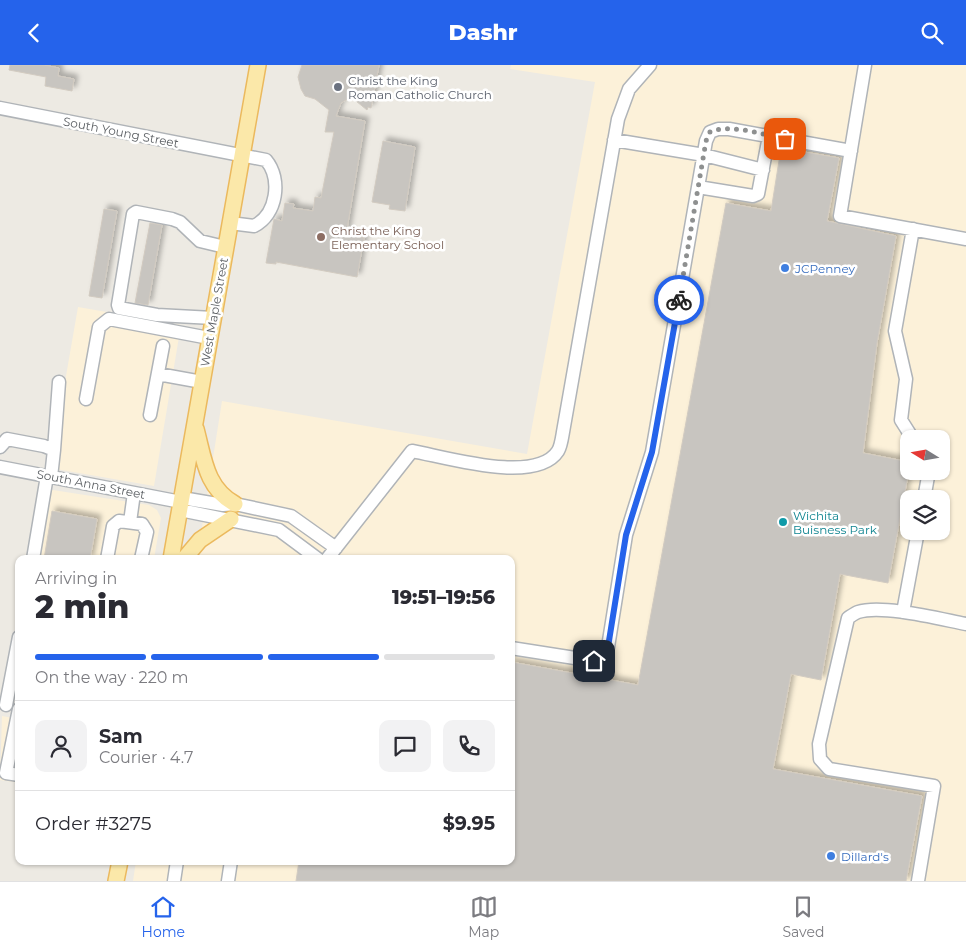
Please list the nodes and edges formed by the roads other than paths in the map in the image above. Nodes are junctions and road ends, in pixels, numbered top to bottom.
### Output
1 (258, 65) edge
2 (650, 65) edge
3 (865, 65) edge
4 (0, 108) edge
5 (769, 136) junction
6 (614, 140) junction
7 (851, 151) junction
8 (704, 155) junction
9 (242, 156) junction
10 (763, 170) junction
11 (698, 187) junction
12 (230, 223) junction
13 (913, 229) junction
14 (966, 239) edge
15 (226, 247) junction
16 (213, 318) junction
17 (209, 338) junction
18 (163, 346) dead end
19 (158, 374) junction
20 (60, 382) dead end
21 (202, 382) junction
22 (86, 399) dead end
23 (150, 415) dead end
24 (194, 424) junction
25 (907, 430) edge
26 (0, 447) edge
27 (54, 450) junction
28 (0, 467) edge
29 (49, 477) junction
30 (134, 493) junction
31 (181, 503) junction
32 (235, 504) junction
33 (231, 519) junction
34 (130, 522) junction
35 (916, 540) edge
36 (336, 548) junction
37 (34, 555) edge
38 (108, 555) edge
39 (142, 555) edge
40 (172, 555) edge
41 (187, 555) edge
42 (313, 555) edge
43 (330, 555) edge
44 (903, 612) junction
45 (966, 624) edge
46 (515, 649) edge
47 (15, 672) edge
48 (11, 707) edge
49 (15, 774) edge
50 (119, 865) edge
51 (176, 865) edge
52 (231, 865) edge
53 (116, 881) edge
54 (174, 881) edge
55 (228, 881) edge
56 (918, 881) edge

1 - 9 main road, West Maple Street
2 - 6 street
3 - 7 street
4 - 9 street, South Young Street
5 - 7 street
5 - 8 street
5 - 10 street
6 - 8 street
6 - 36 street
7 - 13 street
8 - 10 street
8 - 11 street
9 - 12 main road, West Maple Street
9 - 12 street, South Young Street
10 - 11 street
11 - 46 street
12 - 15 main road, West Maple Street
13 - 14 street
13 - 25 street
15 - 16 main road, West Maple Street
15 - 16 street
16 - 17 main road, West Maple Street
17 - 21 main road, West Maple Street
17 - 22 street
18 - 19 street
19 - 21 street
19 - 23 street
20 - 27 street
21 - 24 main road, West Maple Street
24 - 31 main road, West Maple Street
24 - 32 main road
26 - 27 street
27 - 29 street
28 - 29 street, South Anna Street
29 - 30 street, South Anna Street
29 - 37 street
30 - 31 street, South Anna Street
30 - 34 street
31 - 32 street
31 - 33 street
31 - 40 main road, West Maple Street
32 - 36 street
33 - 41 main road
33 - 42 street
34 - 38 street
34 - 39 street
35 - 44 street
36 - 43 street
44 - 45 street
44 - 56 street
47 - 48 street
48 - 49 street
50 - 53 main road
51 - 54 street
52 - 55 street

